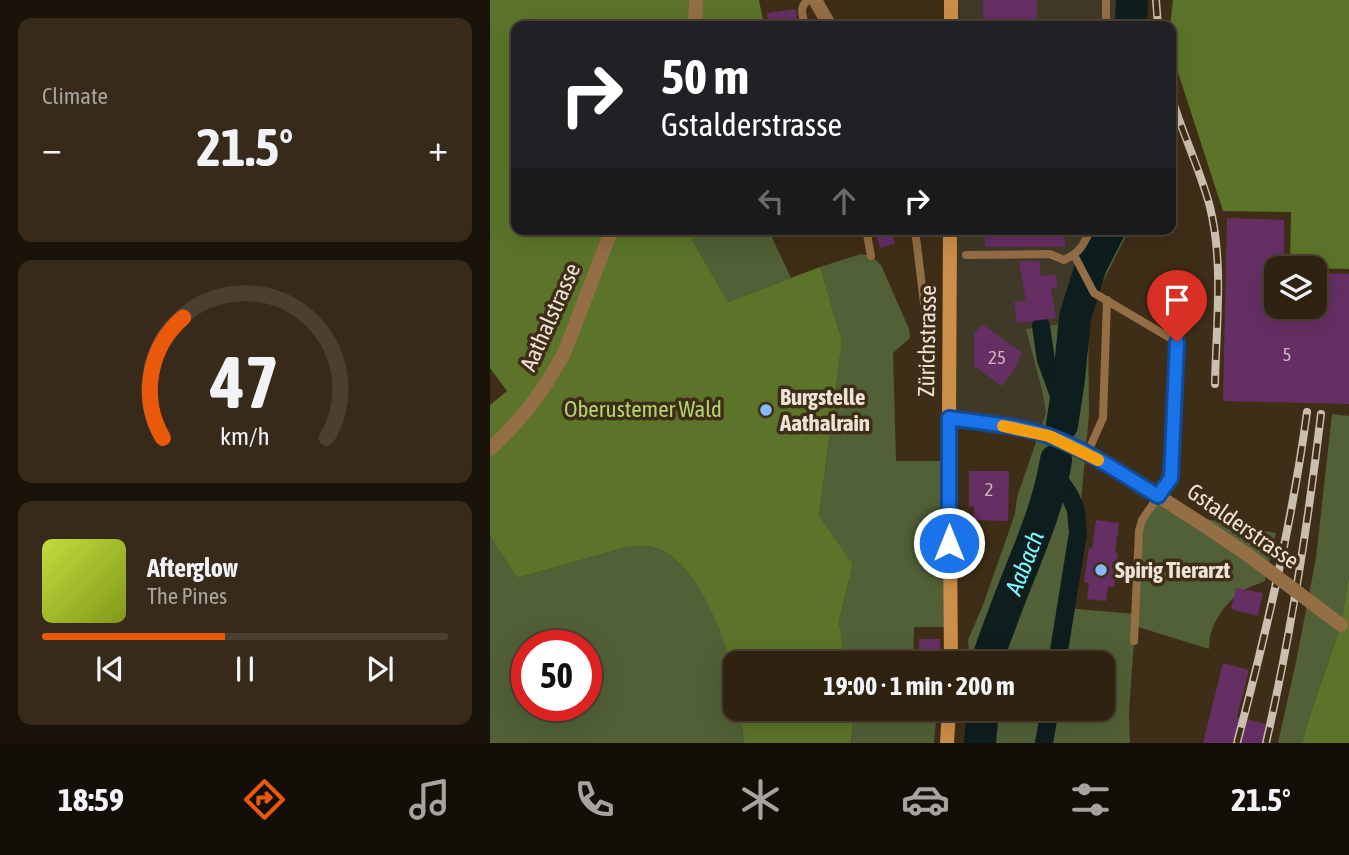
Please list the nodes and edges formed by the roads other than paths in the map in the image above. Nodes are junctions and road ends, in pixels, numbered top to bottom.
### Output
1 (696, 0) edge
2 (809, 0) edge
3 (815, 0) edge
4 (951, 0) edge
5 (1106, 0) edge
6 (695, 21) edge
7 (804, 21) edge
8 (827, 21) edge
9 (951, 21) edge
10 (1106, 21) edge
11 (610, 235) edge
12 (867, 235) edge
13 (916, 235) edge
14 (950, 235) edge
15 (1088, 235) edge
16 (966, 255) dead end
17 (872, 256) dead end
18 (1077, 259) junction
19 (1107, 300) junction
20 (928, 337) dead end
21 (949, 418) junction
22 (490, 449) edge
23 (1087, 454) junction
24 (1158, 496) junction
25 (1345, 626) edge
26 (1134, 641) dead end
27 (951, 651) edge
28 (948, 721) edge
29 (947, 743) edge

1 - 6 street
2 - 7 lane
3 - 8 street
4 - 9 main road
5 - 10 lane
11 - 22 street, Aathalstrasse
12 - 17 lane
13 - 20 lane
14 - 21 main road, Zürichstrasse
15 - 18 lane
16 - 18 lane
18 - 19 lane
19 - 23 lane
19 - 24 lane
21 - 23 street, Gstalderstrasse
21 - 27 main road, Zürichstrasse
23 - 24 street, Gstalderstrasse
24 - 25 street, Gstalderstrasse, bridge
24 - 26 lane
28 - 29 main road

